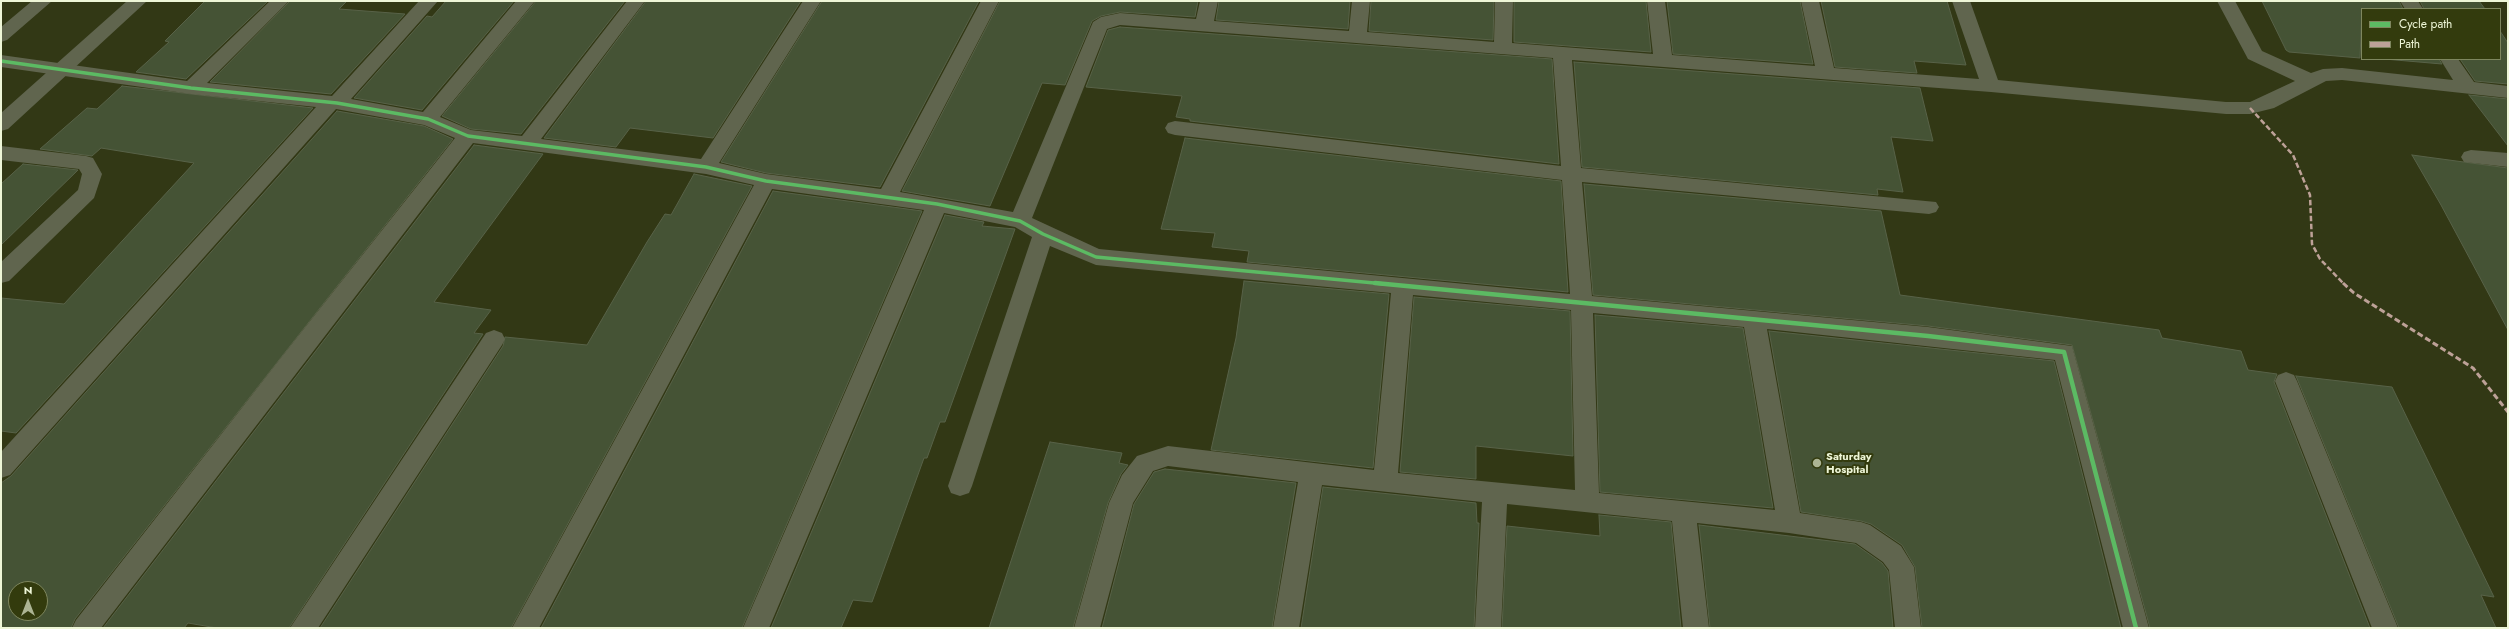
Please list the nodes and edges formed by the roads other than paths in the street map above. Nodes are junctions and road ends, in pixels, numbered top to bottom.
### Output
1 (43, 1) edge
2 (138, 1) edge
3 (280, 1) edge
4 (429, 1) edge
5 (526, 1) edge
6 (636, 1) edge
7 (812, 1) edge
8 (990, 1) edge
9 (1209, 1) edge
10 (1361, 1) edge
11 (1504, 1) edge
12 (1656, 1) edge
13 (1810, 1) edge
14 (1961, 1) edge
15 (2226, 1) edge
16 (1204, 25) junction
17 (1, 36) edge
18 (1357, 36) junction
19 (1503, 48) junction
20 (1562, 52) junction
21 (1662, 60) junction
22 (2449, 60) edge
23 (1, 61) edge
24 (62, 70) junction
25 (1826, 74) junction
26 (2311, 81) junction
27 (1991, 86) junction
28 (191, 88) junction
29 (2468, 88) junction
30 (2508, 92) edge
31 (334, 103) junction
32 (428, 119) junction
33 (1, 124) edge
34 (1175, 128) dead end
35 (468, 136) junction
36 (526, 145) junction
37 (1, 153) edge
38 (2471, 157) dead end
39 (2508, 160) edge
40 (706, 167) junction
41 (1571, 174) junction
42 (766, 181) junction
43 (886, 198) junction
44 (937, 204) junction
45 (1929, 207) dead end
46 (1020, 221) junction
47 (1043, 234) junction
48 (1, 275) edge
49 (1403, 286) junction
50 (1582, 303) junction
51 (1754, 319) junction
52 (494, 339) dead end
53 (2286, 381) dead end
54 (1, 468) edge
55 (1312, 472) junction
56 (1385, 482) junction
57 (960, 486) dead end
58 (1496, 493) junction
59 (1587, 500) junction
60 (1683, 511) junction
61 (1789, 522) junction
62 (85, 628) edge
63 (303, 628) edge
64 (525, 628) edge
65 (756, 628) edge
66 (1088, 628) edge
67 (1286, 628) edge
68 (1488, 628) edge
69 (1696, 628) edge
70 (1908, 628) edge
71 (2136, 628) edge
72 (2385, 628) edge

1 - 17 street
2 - 24 street
3 - 28 street
4 - 31 street
5 - 32 street
6 - 36 street
7 - 40 street
8 - 43 street
9 - 16 street
10 - 18 street
11 - 19 street
12 - 21 street
13 - 25 street
14 - 27 street
15 - 26 street
16 - 18 street
16 - 46 street
18 - 19 street
19 - 20 street
20 - 21 street
20 - 41 street
21 - 25 street
22 - 29 street
23 - 24 street
24 - 28 street
24 - 33 street
25 - 27 street
26 - 27 street
26 - 29 street
28 - 31 street
29 - 30 street
31 - 32 street
31 - 54 street
32 - 35 street
34 - 41 street
35 - 36 street
35 - 62 street
36 - 40 street
37 - 48 street
38 - 39 street
40 - 42 street
41 - 45 street
41 - 50 street
42 - 43 street
42 - 64 street
43 - 44 street
44 - 46 street
44 - 65 street
46 - 47 street
47 - 49 street
47 - 57 street
49 - 50 street
49 - 56 street
50 - 51 street
50 - 59 street
51 - 61 street
51 - 71 street
52 - 63 street
53 - 72 street
55 - 56 street
55 - 66 street
55 - 67 street
56 - 58 street
58 - 59 street
58 - 68 street
59 - 60 street
60 - 61 street
60 - 69 street
61 - 70 street

